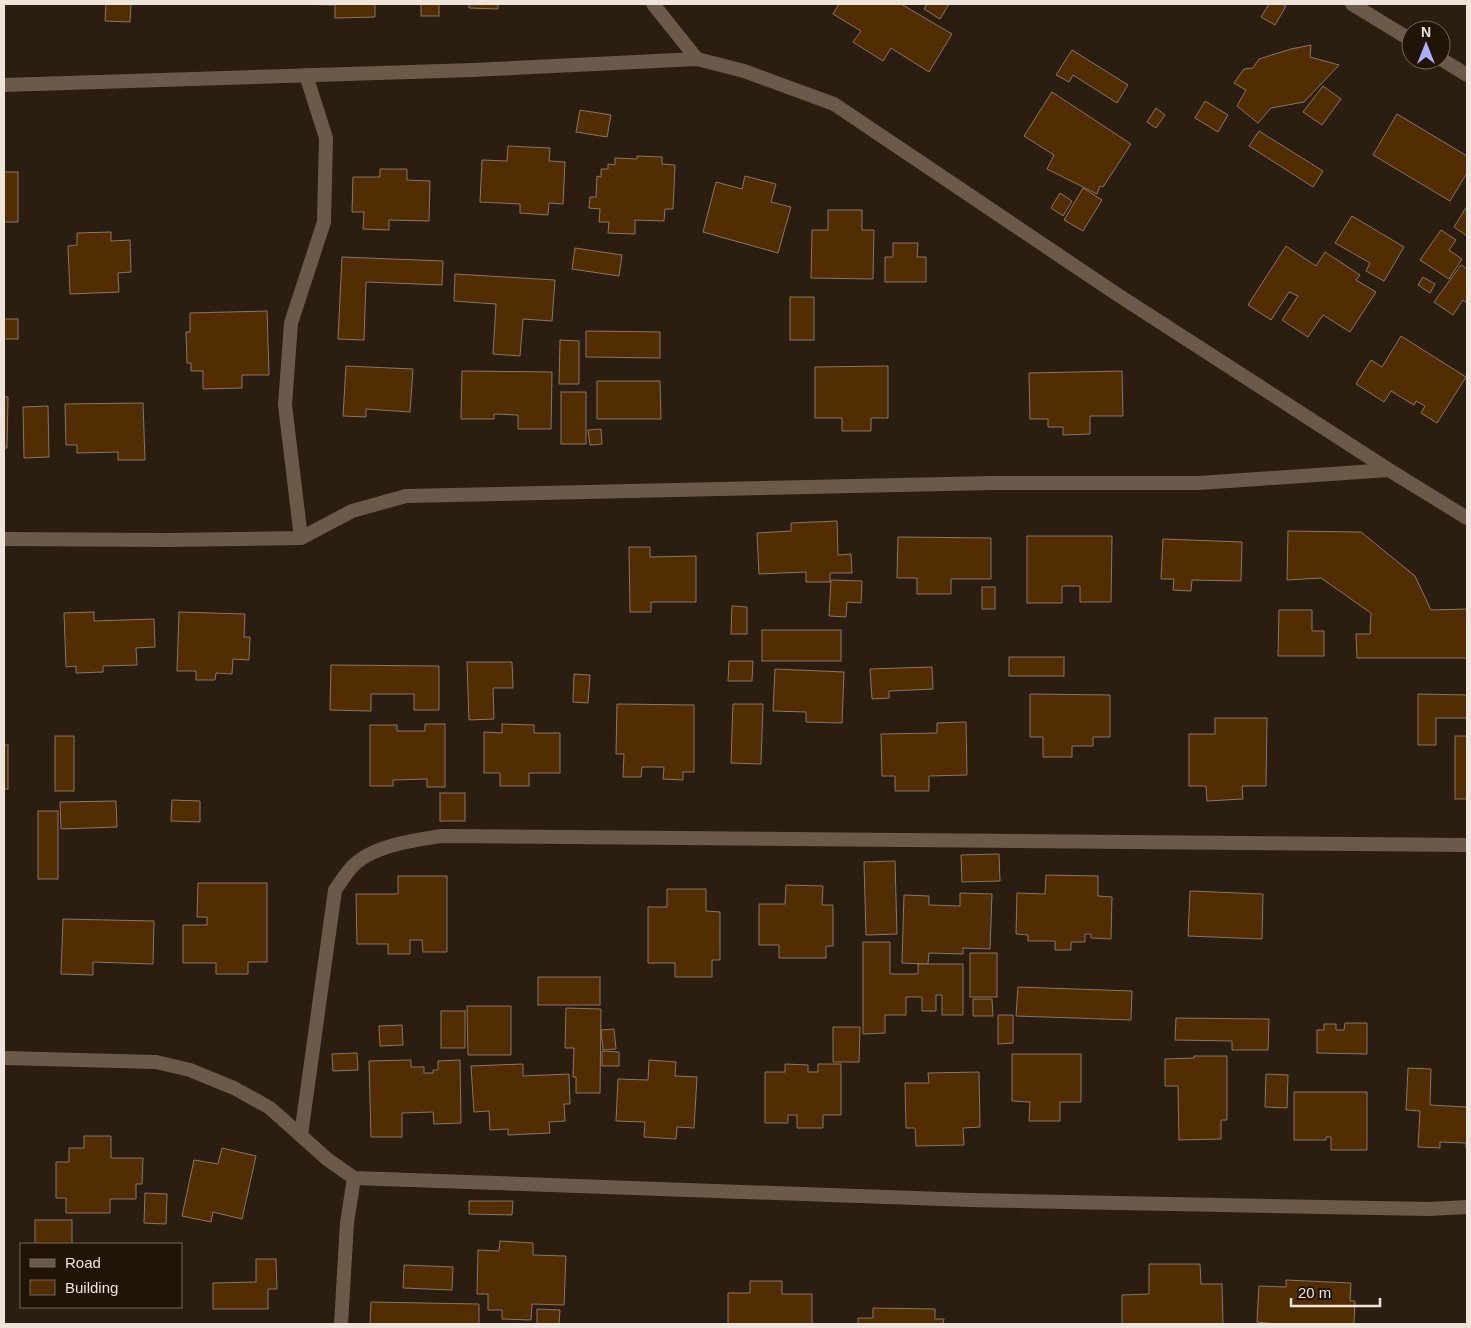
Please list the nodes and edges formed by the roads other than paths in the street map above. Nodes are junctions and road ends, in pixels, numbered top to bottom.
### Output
1 (653, 4) edge
2 (1352, 4) edge
3 (1401, 34) edge
4 (697, 59) junction
5 (1451, 65) edge
6 (306, 74) junction
7 (1467, 75) edge
8 (4, 86) edge
9 (1389, 470) junction
10 (1467, 518) edge
11 (301, 538) junction
12 (4, 539) edge
13 (1467, 845) edge
14 (4, 1058) edge
15 (301, 1135) junction
16 (354, 1178) junction
17 (1467, 1207) edge
18 (341, 1324) edge

1 - 4 street
2 - 3 street
4 - 6 street
4 - 9 street
5 - 7 street
6 - 8 street
6 - 11 street
9 - 10 street
9 - 11 street
11 - 12 street
13 - 15 street
14 - 15 street
15 - 16 street
16 - 17 street
16 - 18 street

